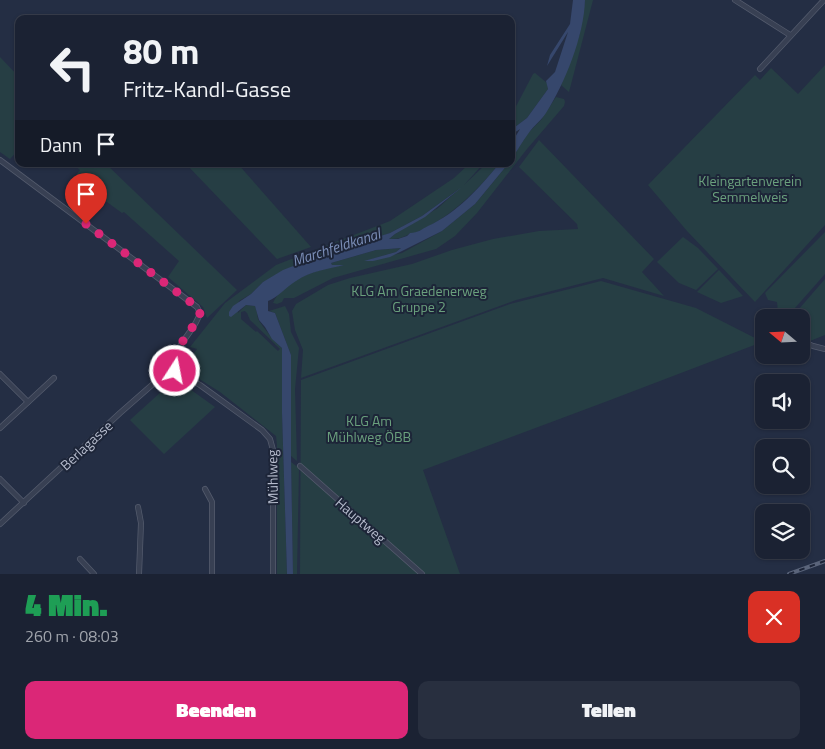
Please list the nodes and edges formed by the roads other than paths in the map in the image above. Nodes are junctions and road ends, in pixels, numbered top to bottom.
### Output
1 (735, 0) edge
2 (824, 0) edge
3 (790, 35) junction
4 (760, 68) dead end
5 (0, 160) edge
6 (810, 345) edge
7 (825, 349) edge
8 (175, 371) junction
9 (0, 374) edge
10 (54, 378) dead end
11 (28, 402) junction
12 (0, 428) edge
13 (300, 466) dead end
14 (0, 479) edge
15 (205, 489) dead end
16 (24, 503) junction
17 (138, 507) dead end
18 (0, 524) edge
19 (80, 559) dead end
20 (94, 574) edge
21 (139, 574) edge
22 (212, 574) edge
23 (272, 574) edge
24 (422, 574) edge

1 - 3 street
2 - 3 street
3 - 4 street
5 - 8 street
6 - 7 street
8 - 16 street, Berlagasse
8 - 23 street, Mühlweg
9 - 11 street
10 - 11 street
11 - 12 street
13 - 24 street, Hauptweg
14 - 16 street
15 - 22 street
16 - 18 street, Berlagasse
17 - 21 street
19 - 20 street

